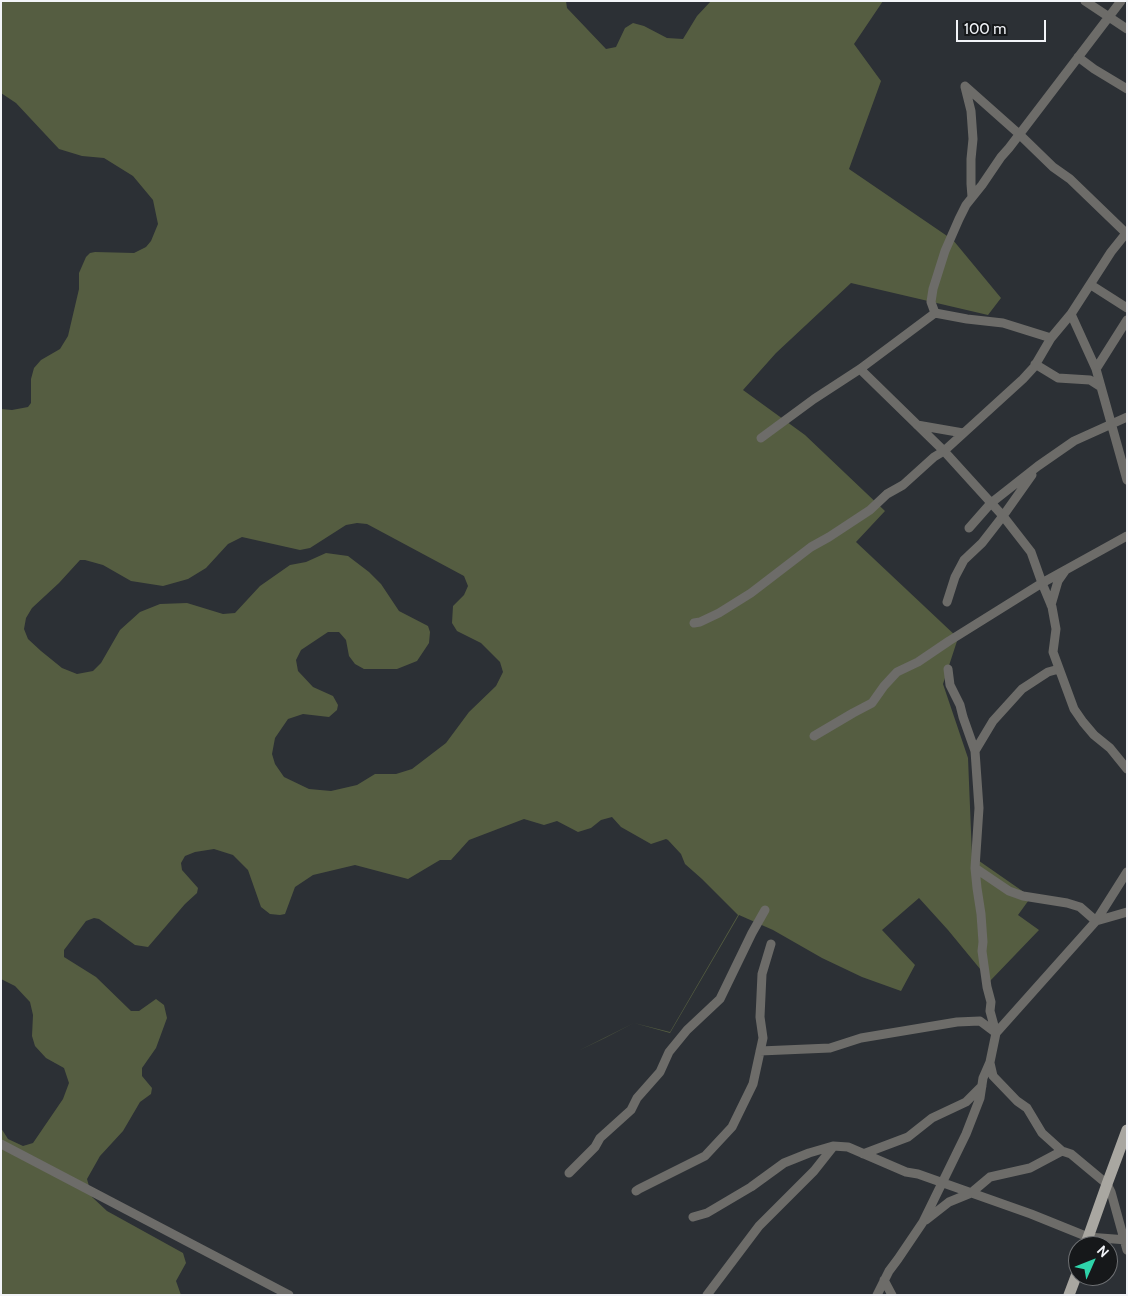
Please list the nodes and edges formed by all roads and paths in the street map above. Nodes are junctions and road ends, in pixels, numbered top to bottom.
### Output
1 (1085, 1) edge
2 (1121, 1) edge
3 (1109, 17) junction
4 (1127, 29) edge
5 (1078, 57) junction
6 (1127, 89) edge
7 (1019, 134) junction
8 (972, 197) junction
9 (1126, 233) edge
10 (1091, 285) junction
11 (1127, 308) edge
12 (935, 313) junction
13 (1071, 314) junction
14 (1127, 320) edge
15 (1051, 338) junction
16 (1035, 364) junction
17 (860, 369) junction
18 (1096, 369) junction
19 (1101, 387) junction
20 (1127, 417) edge
21 (1110, 424) junction
22 (916, 425) junction
23 (963, 433) junction
24 (761, 438) dead end
25 (944, 451) junction
26 (1038, 466) junction
27 (1127, 480) edge
28 (991, 504) junction
29 (1003, 516) junction
30 (969, 528) dead end
31 (1127, 536) edge
32 (1066, 570) junction
33 (1042, 583) junction
34 (947, 602) dead end
35 (1051, 605) junction
36 (694, 623) dead end
37 (1059, 668) junction
38 (948, 669) dead end
39 (814, 736) dead end
40 (975, 751) junction
41 (1127, 769) edge
42 (975, 868) junction
43 (1127, 872) edge
44 (765, 910) dead end
45 (1127, 912) edge
46 (1096, 921) junction
47 (771, 944) dead end
48 (996, 1033) junction
49 (760, 1051) junction
50 (990, 1062) junction
51 (982, 1086) junction
52 (1127, 1130) edge
53 (1, 1144) edge
54 (833, 1146) junction
55 (1062, 1151) junction
56 (863, 1154) junction
57 (569, 1173) dead end
58 (942, 1184) junction
59 (1107, 1184) junction
60 (636, 1191) dead end
61 (971, 1193) junction
62 (693, 1217) dead end
63 (923, 1222) junction
64 (1075, 1236) edge
65 (1089, 1236) edge
66 (1125, 1240) edge
67 (1127, 1250) edge
68 (884, 1280) junction
69 (289, 1295) edge
70 (706, 1295) edge
71 (877, 1295) edge
72 (892, 1295) edge

1 - 3 street
2 - 3 street
3 - 4 street
3 - 5 street
5 - 6 street
5 - 7 street
7 - 8 street
7 - 8 street
7 - 9 street
8 - 12 street
9 - 10 street
10 - 11 street
10 - 13 street
12 - 15 street
12 - 17 street
13 - 15 street
13 - 18 street
14 - 18 street
15 - 16 street
16 - 19 street
16 - 23 street
17 - 22 street
17 - 24 street
18 - 19 street
19 - 21 street
20 - 21 street
21 - 26 street
21 - 27 street
22 - 23 street
22 - 25 street
23 - 25 street
25 - 28 street
25 - 36 street
26 - 28 street
26 - 29 street
28 - 29 street
28 - 30 street
29 - 33 street
29 - 34 street
31 - 32 street
32 - 33 street
32 - 35 street
33 - 35 street
33 - 39 street
35 - 37 street
37 - 40 street
37 - 41 street
38 - 40 street
40 - 42 street
42 - 46 street
42 - 48 street
43 - 46 street
44 - 57 street
45 - 46 street
46 - 48 street
47 - 49 street
48 - 49 street
48 - 50 street
49 - 60 street
50 - 51 street
50 - 55 street
51 - 56 street
51 - 58 street
52 - 59 main road
53 - 69 street
54 - 56 street
54 - 62 street
54 - 70 street
55 - 59 street
55 - 61 street
56 - 58 street
58 - 61 street
58 - 63 street
59 - 65 main road
59 - 66 street
61 - 63 street
61 - 64 street
63 - 68 street
66 - 67 street
68 - 71 street
68 - 72 street

